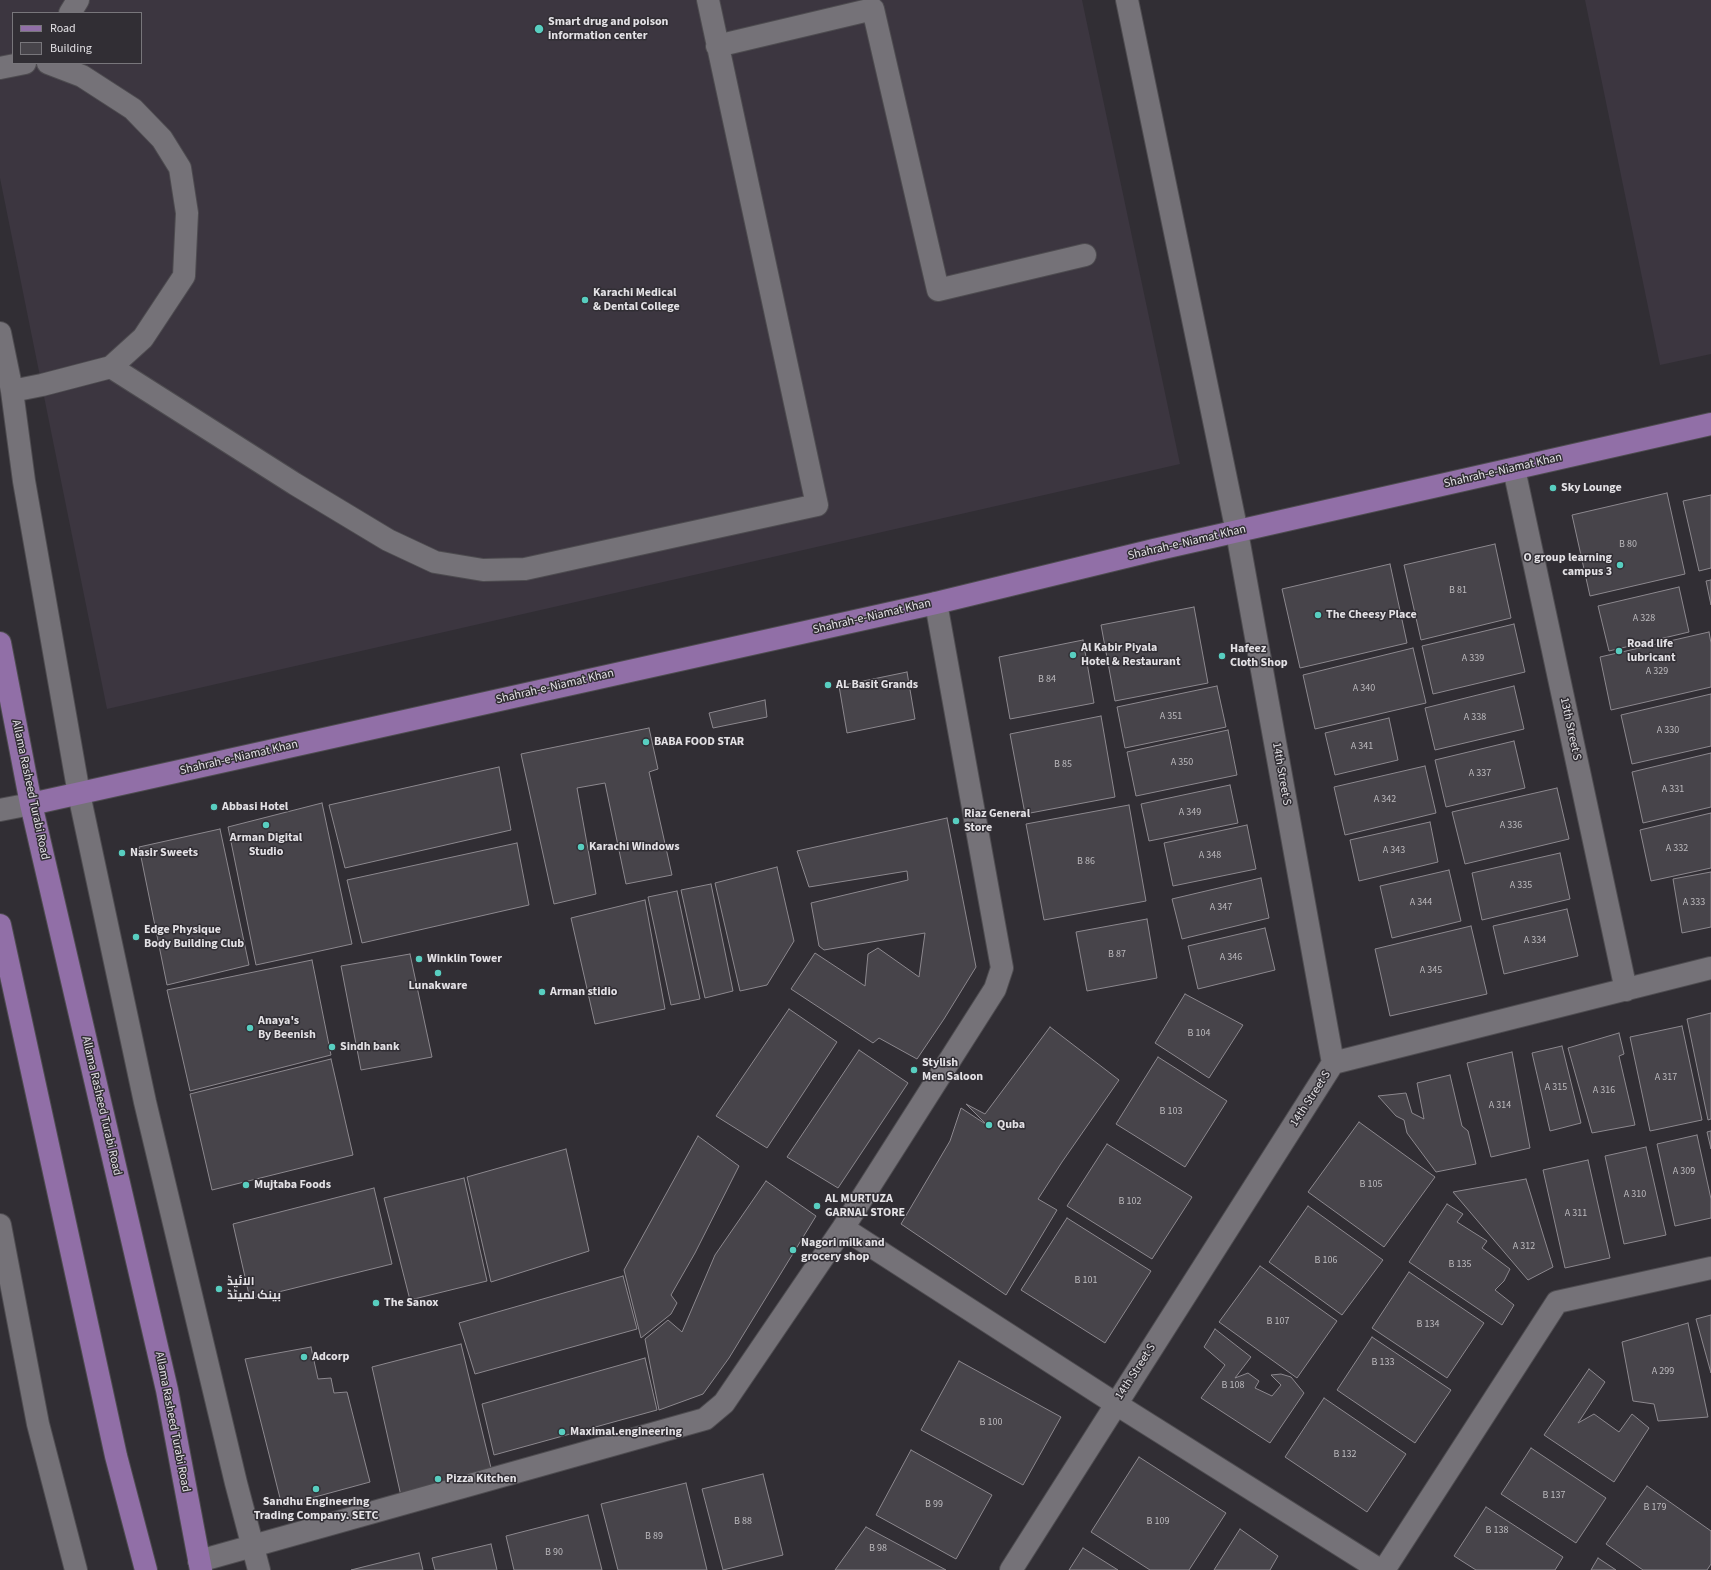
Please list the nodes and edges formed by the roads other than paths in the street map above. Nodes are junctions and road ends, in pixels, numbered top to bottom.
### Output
1 (78, 0) edge
2 (708, 0) edge
3 (1128, 0) edge
4 (71, 12) edge
5 (717, 46) junction
6 (20, 64) edge
7 (51, 64) edge
8 (0, 68) edge
9 (1085, 255) dead end
10 (0, 333) edge
11 (111, 367) junction
12 (12, 391) junction
13 (1711, 424) edge
14 (1514, 469) junction
15 (1237, 532) junction
16 (936, 603) junction
17 (0, 642) edge
18 (79, 794) junction
19 (31, 804) junction
20 (0, 810) edge
21 (0, 925) edge
22 (1711, 968) edge
23 (1626, 990) junction
24 (1333, 1063) junction
25 (0, 1225) edge
26 (843, 1228) junction
27 (1711, 1268) edge
28 (1116, 1404) junction
29 (253, 1545) junction
30 (200, 1565) edge
31 (76, 1570) edge
32 (146, 1570) edge
33 (259, 1570) edge
34 (1011, 1570) edge
35 (1380, 1570) edge
36 (1384, 1570) edge

1 - 4 street
2 - 5 street
3 - 15 street, 14th Street S
5 - 9 street
5 - 11 street
6 - 8 street
7 - 11 street
10 - 12 street
11 - 12 street
12 - 18 street
13 - 14 main road, Shahrah-e-Niamat Khan
14 - 15 main road, Shahrah-e-Niamat Khan
14 - 23 street, 13th Street S
15 - 16 main road, Shahrah-e-Niamat Khan
15 - 24 street, 14th Street S
16 - 18 main road, Shahrah-e-Niamat Khan
16 - 26 street
17 - 19 main road, Allama Rasheed Turabi Road
18 - 19 main road, Shahrah-e-Niamat Khan
18 - 29 street
19 - 20 street
19 - 30 main road, Allama Rasheed Turabi Road
21 - 32 main road
22 - 23 street
23 - 24 street
24 - 28 street, 14th Street S
25 - 31 street
26 - 28 street
26 - 29 street
27 - 36 street
28 - 34 street, 14th Street S
28 - 35 street
29 - 30 street
29 - 33 street

